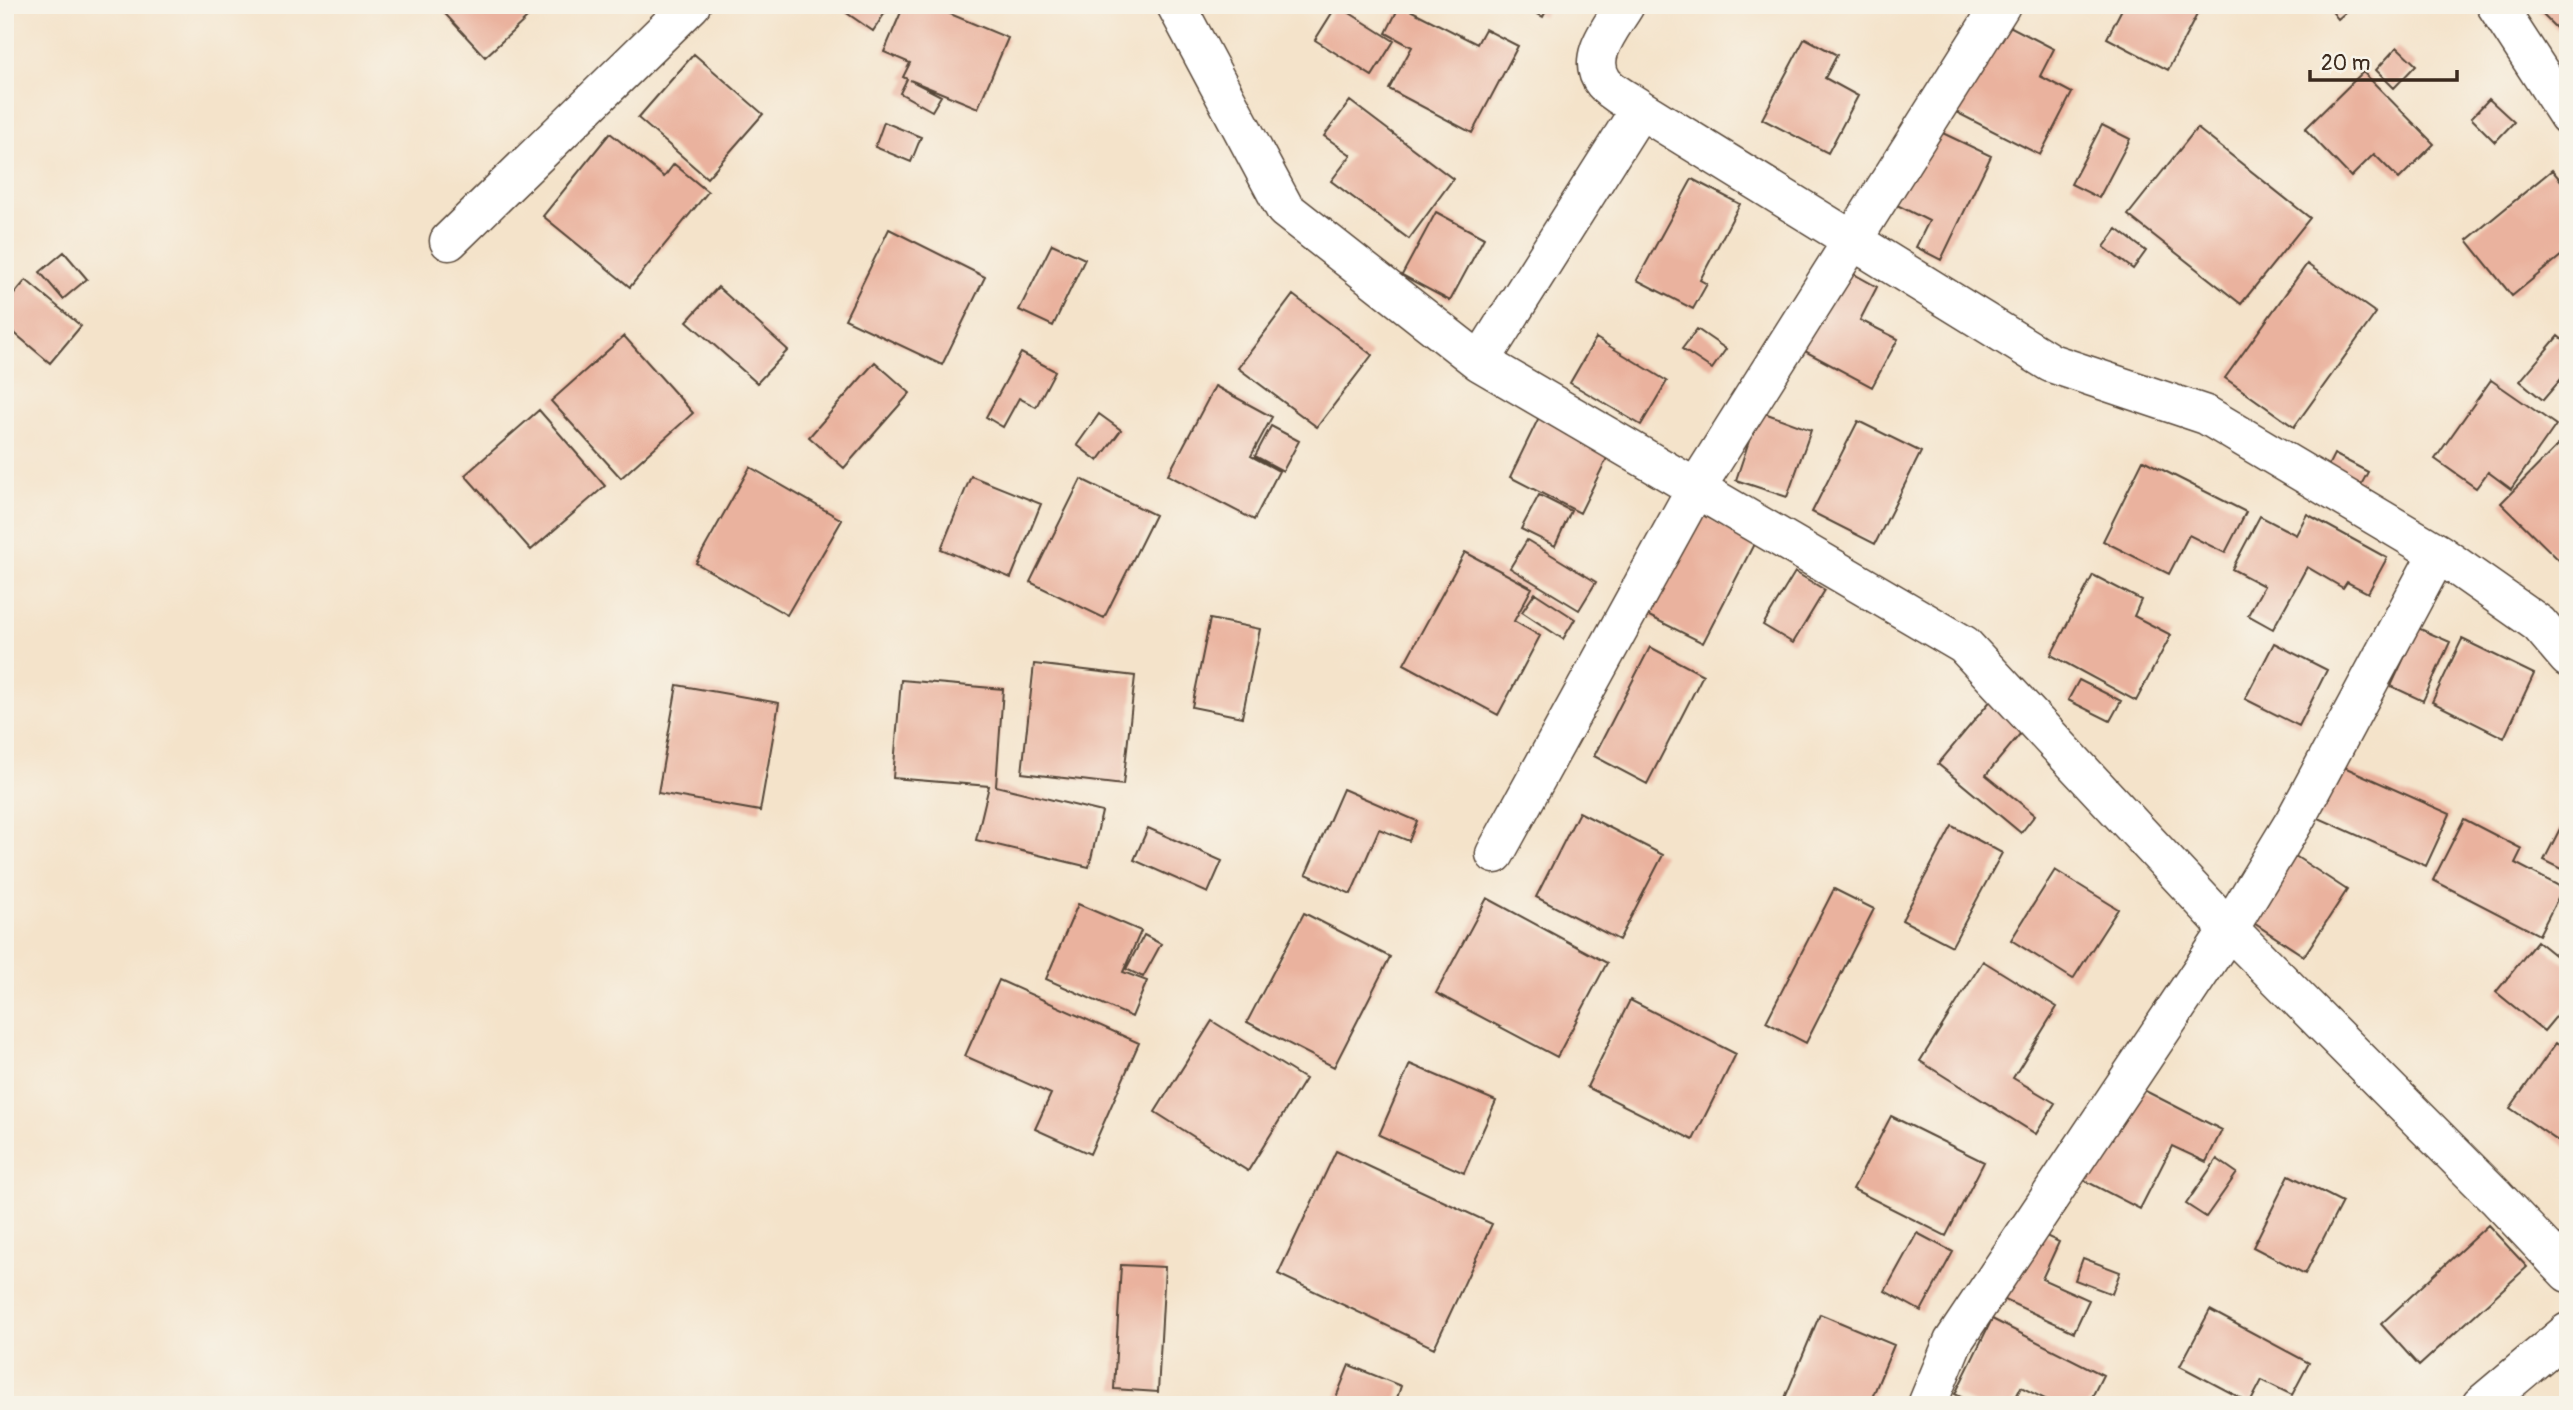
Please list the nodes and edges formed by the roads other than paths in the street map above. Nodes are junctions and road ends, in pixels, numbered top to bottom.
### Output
1 (691, 5) edge
2 (1176, 5) edge
3 (1625, 5) edge
4 (2001, 5) edge
5 (2496, 5) edge
6 (1640, 109) junction
7 (2568, 116) edge
8 (1852, 238) junction
9 (449, 241) dead end
10 (1480, 362) junction
11 (1696, 488) junction
12 (2438, 553) junction
13 (2568, 658) edge
14 (1496, 855) dead end
15 (2230, 929) junction
16 (2568, 1273) edge
17 (2568, 1332) edge
18 (1927, 1405) edge
19 (2481, 1405) edge

1 - 9 street
2 - 10 street
3 - 6 street
4 - 8 street
5 - 7 street
6 - 8 street
6 - 10 street
8 - 11 street
8 - 12 street
10 - 11 street
11 - 14 street
11 - 15 street
12 - 13 street
12 - 15 street
15 - 16 street
15 - 18 street
17 - 19 street

